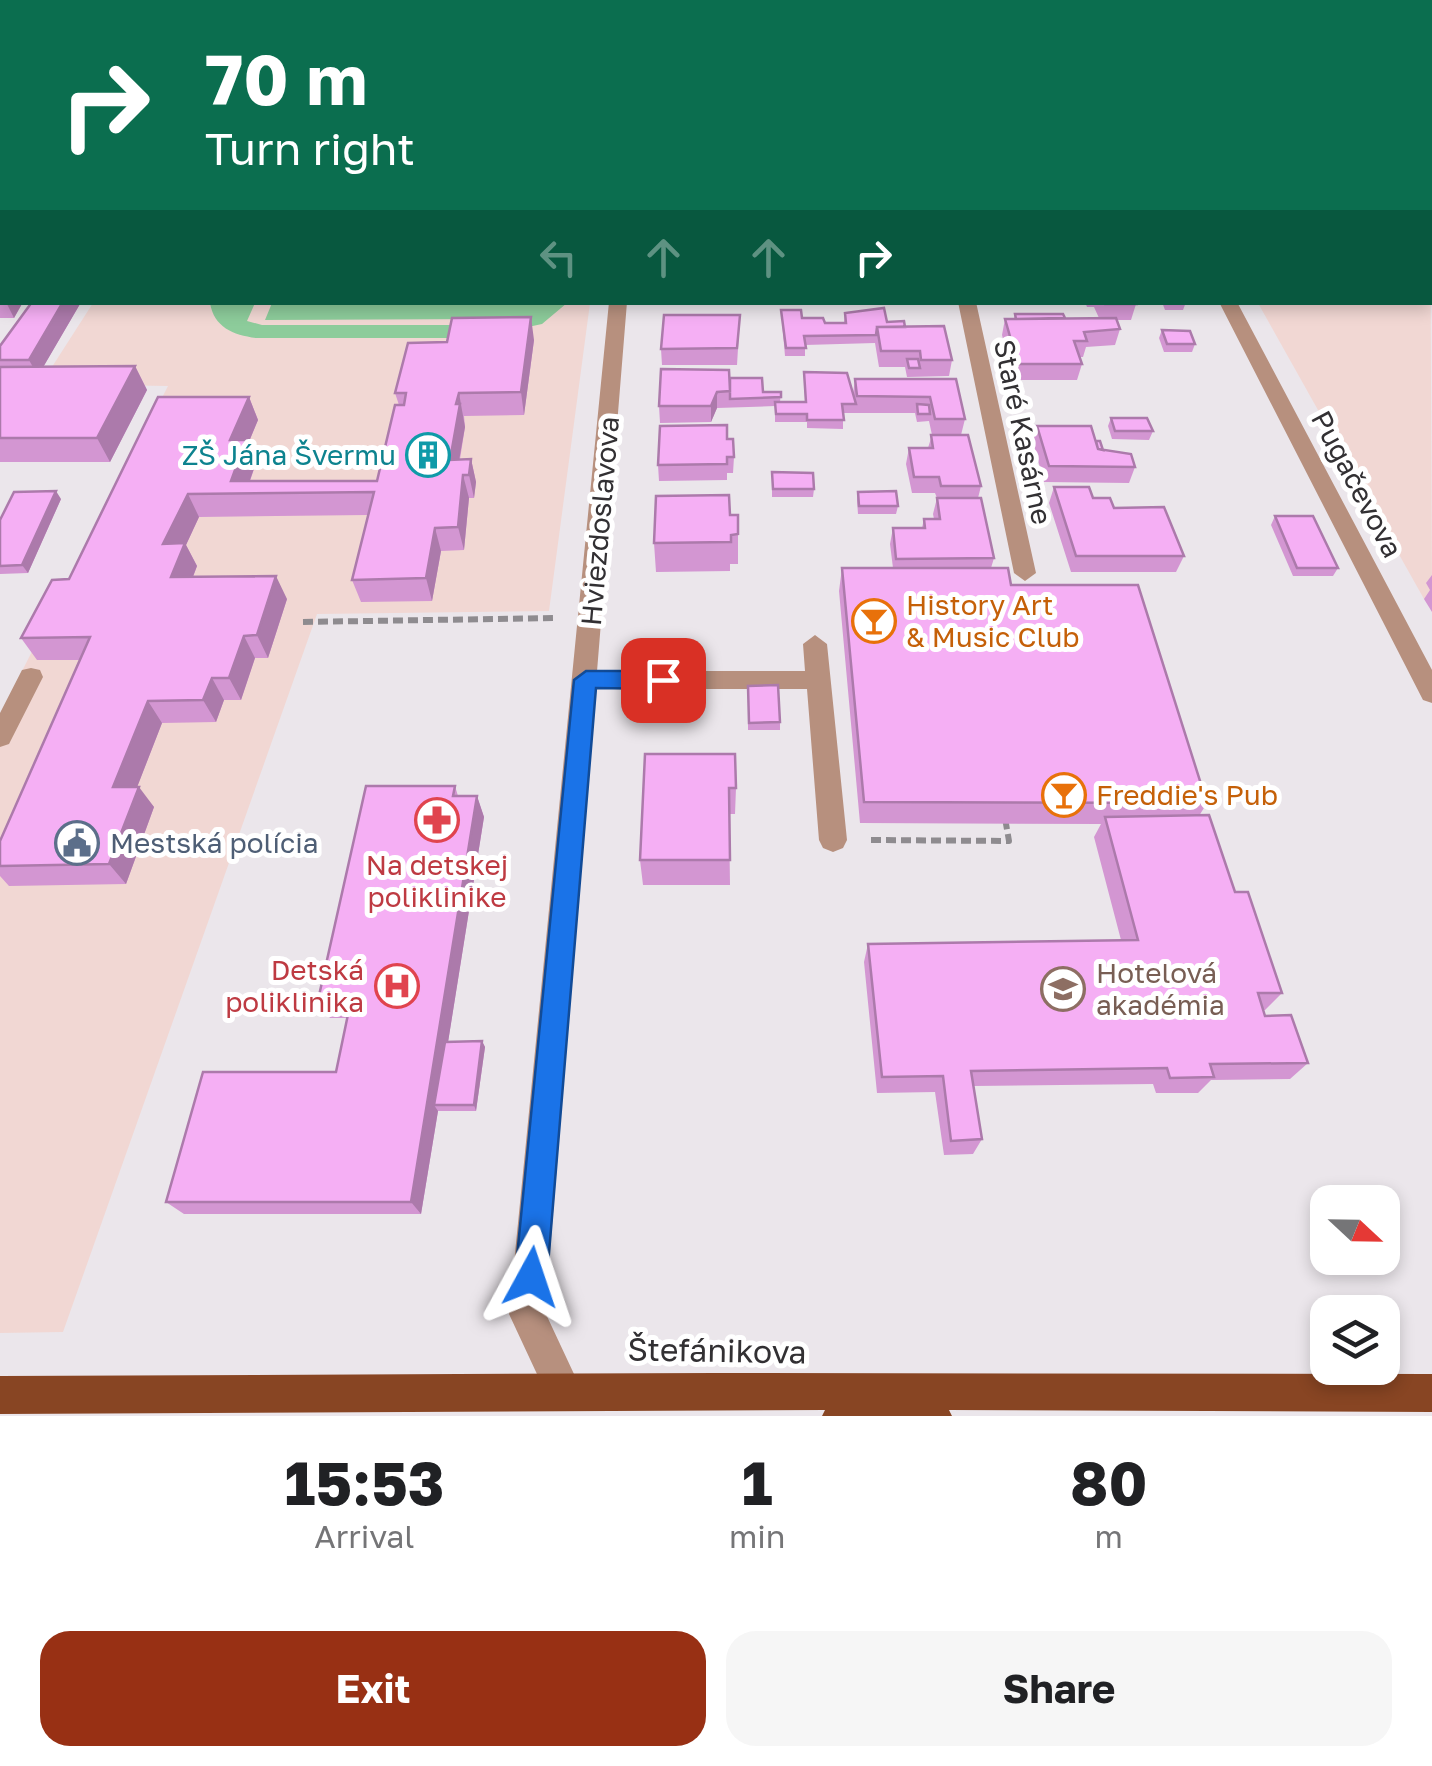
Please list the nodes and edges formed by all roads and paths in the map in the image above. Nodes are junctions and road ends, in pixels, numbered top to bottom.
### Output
1 (618, 305) edge
2 (967, 305) edge
3 (1230, 305) edge
4 (1025, 572) dead end
5 (592, 618) junction
6 (304, 622) dead end
7 (815, 644) dead end
8 (31, 677) dead end
9 (586, 680) junction
10 (818, 680) junction
11 (1432, 694) edge
12 (0, 737) edge
13 (1003, 805) edge
14 (833, 840) joint
15 (564, 1389) junction
16 (898, 1394) junction
17 (1432, 1394) edge
18 (0, 1395) edge
19 (842, 1416) edge
20 (932, 1416) edge

1 - 5 street, Hviezdoslavova
2 - 4 street, Staré Kasárne
3 - 11 street, Pugačevova
5 - 6 path
5 - 9 street, Hviezdoslavova
7 - 10 street
8 - 12 street
9 - 10 street
9 - 15 street, Hviezdoslavova
10 - 14 street
13 - 14 path
15 - 16 main road, Štefánikova
15 - 18 main road, Štefánikova
16 - 17 main road, Štefánikova
16 - 19 main road
16 - 20 main road

